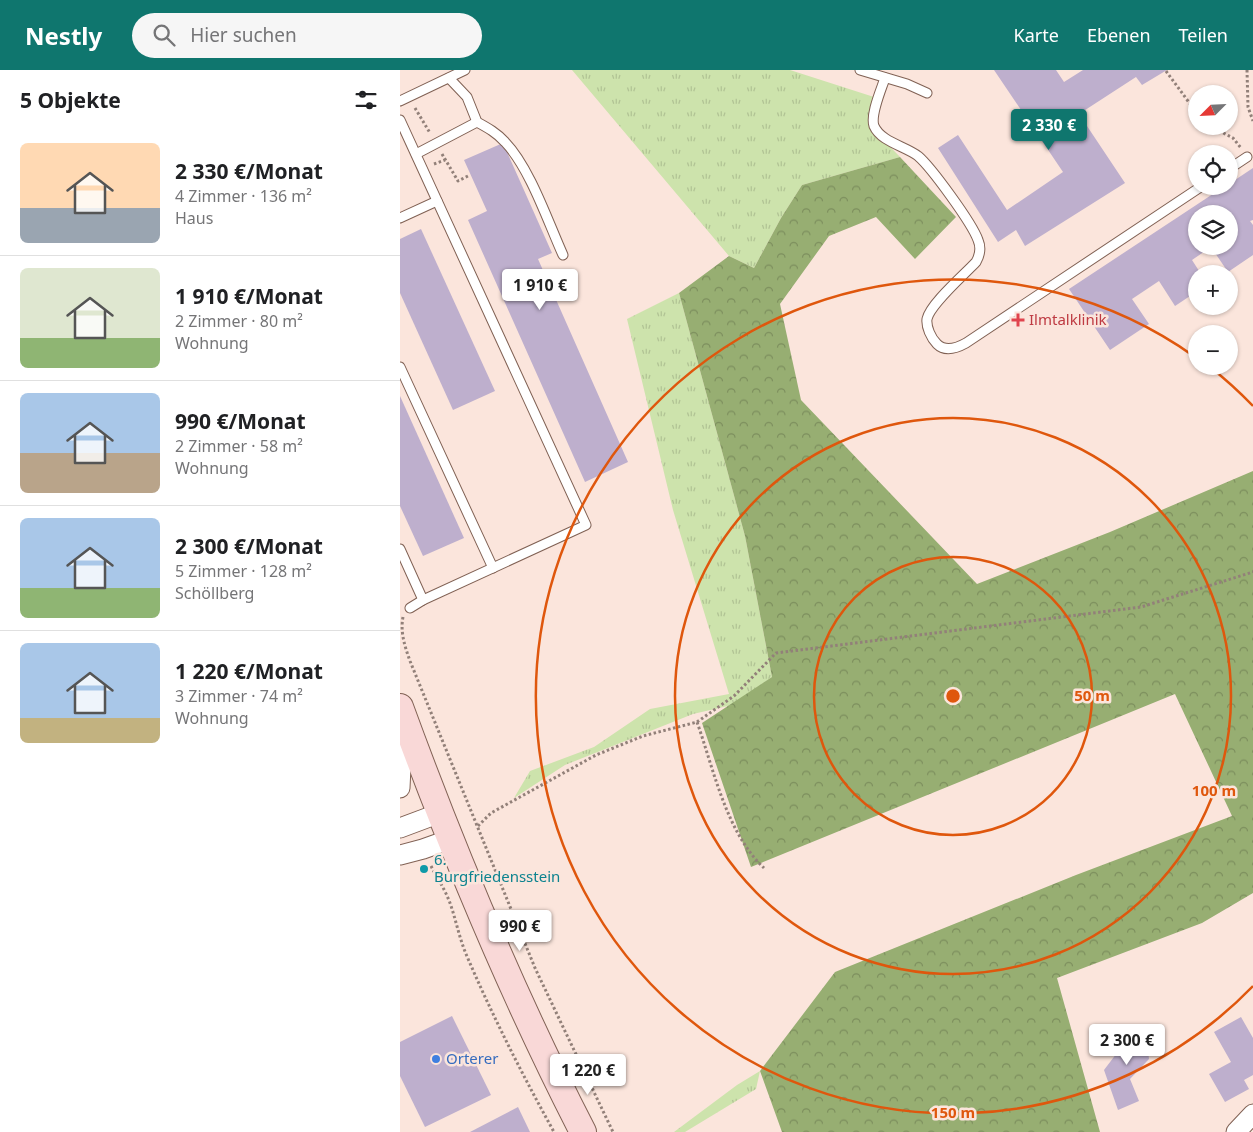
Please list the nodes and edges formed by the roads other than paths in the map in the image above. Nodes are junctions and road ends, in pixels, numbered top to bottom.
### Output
1 (465, 70) edge
2 (860, 70) edge
3 (449, 78) junction
4 (885, 78) junction
5 (926, 93) dead end
6 (400, 100) edge
7 (400, 120) edge
8 (477, 122) junction
9 (416, 154) junction
10 (1247, 157) road end
11 (1238, 163) edge
12 (1188, 195) edge
13 (437, 200) junction
14 (400, 218) edge
15 (563, 255) dead end
16 (400, 366) edge
17 (400, 549) edge
18 (493, 568) junction
19 (423, 600) junction
20 (410, 608) road end
21 (402, 712) edge
22 (400, 788) edge
23 (440, 813) junction
24 (400, 828) edge
25 (450, 839) junction
26 (400, 855) edge
27 (1253, 1114) edge
28 (583, 1132) edge
29 (1236, 1132) edge

1 - 3 lane
2 - 4 lane
3 - 6 lane
3 - 8 lane
4 - 5 lane
4 - 12 lane
7 - 9 lane
8 - 9 lane
8 - 15 lane
9 - 13 lane
10 - 11 lane
13 - 14 lane
13 - 18 lane
16 - 18 lane
17 - 19 lane
18 - 19 lane
19 - 20 lane
21 - 22 street
21 - 23 main road
23 - 24 street
23 - 25 main road
25 - 26 street
25 - 28 main road
27 - 29 street

